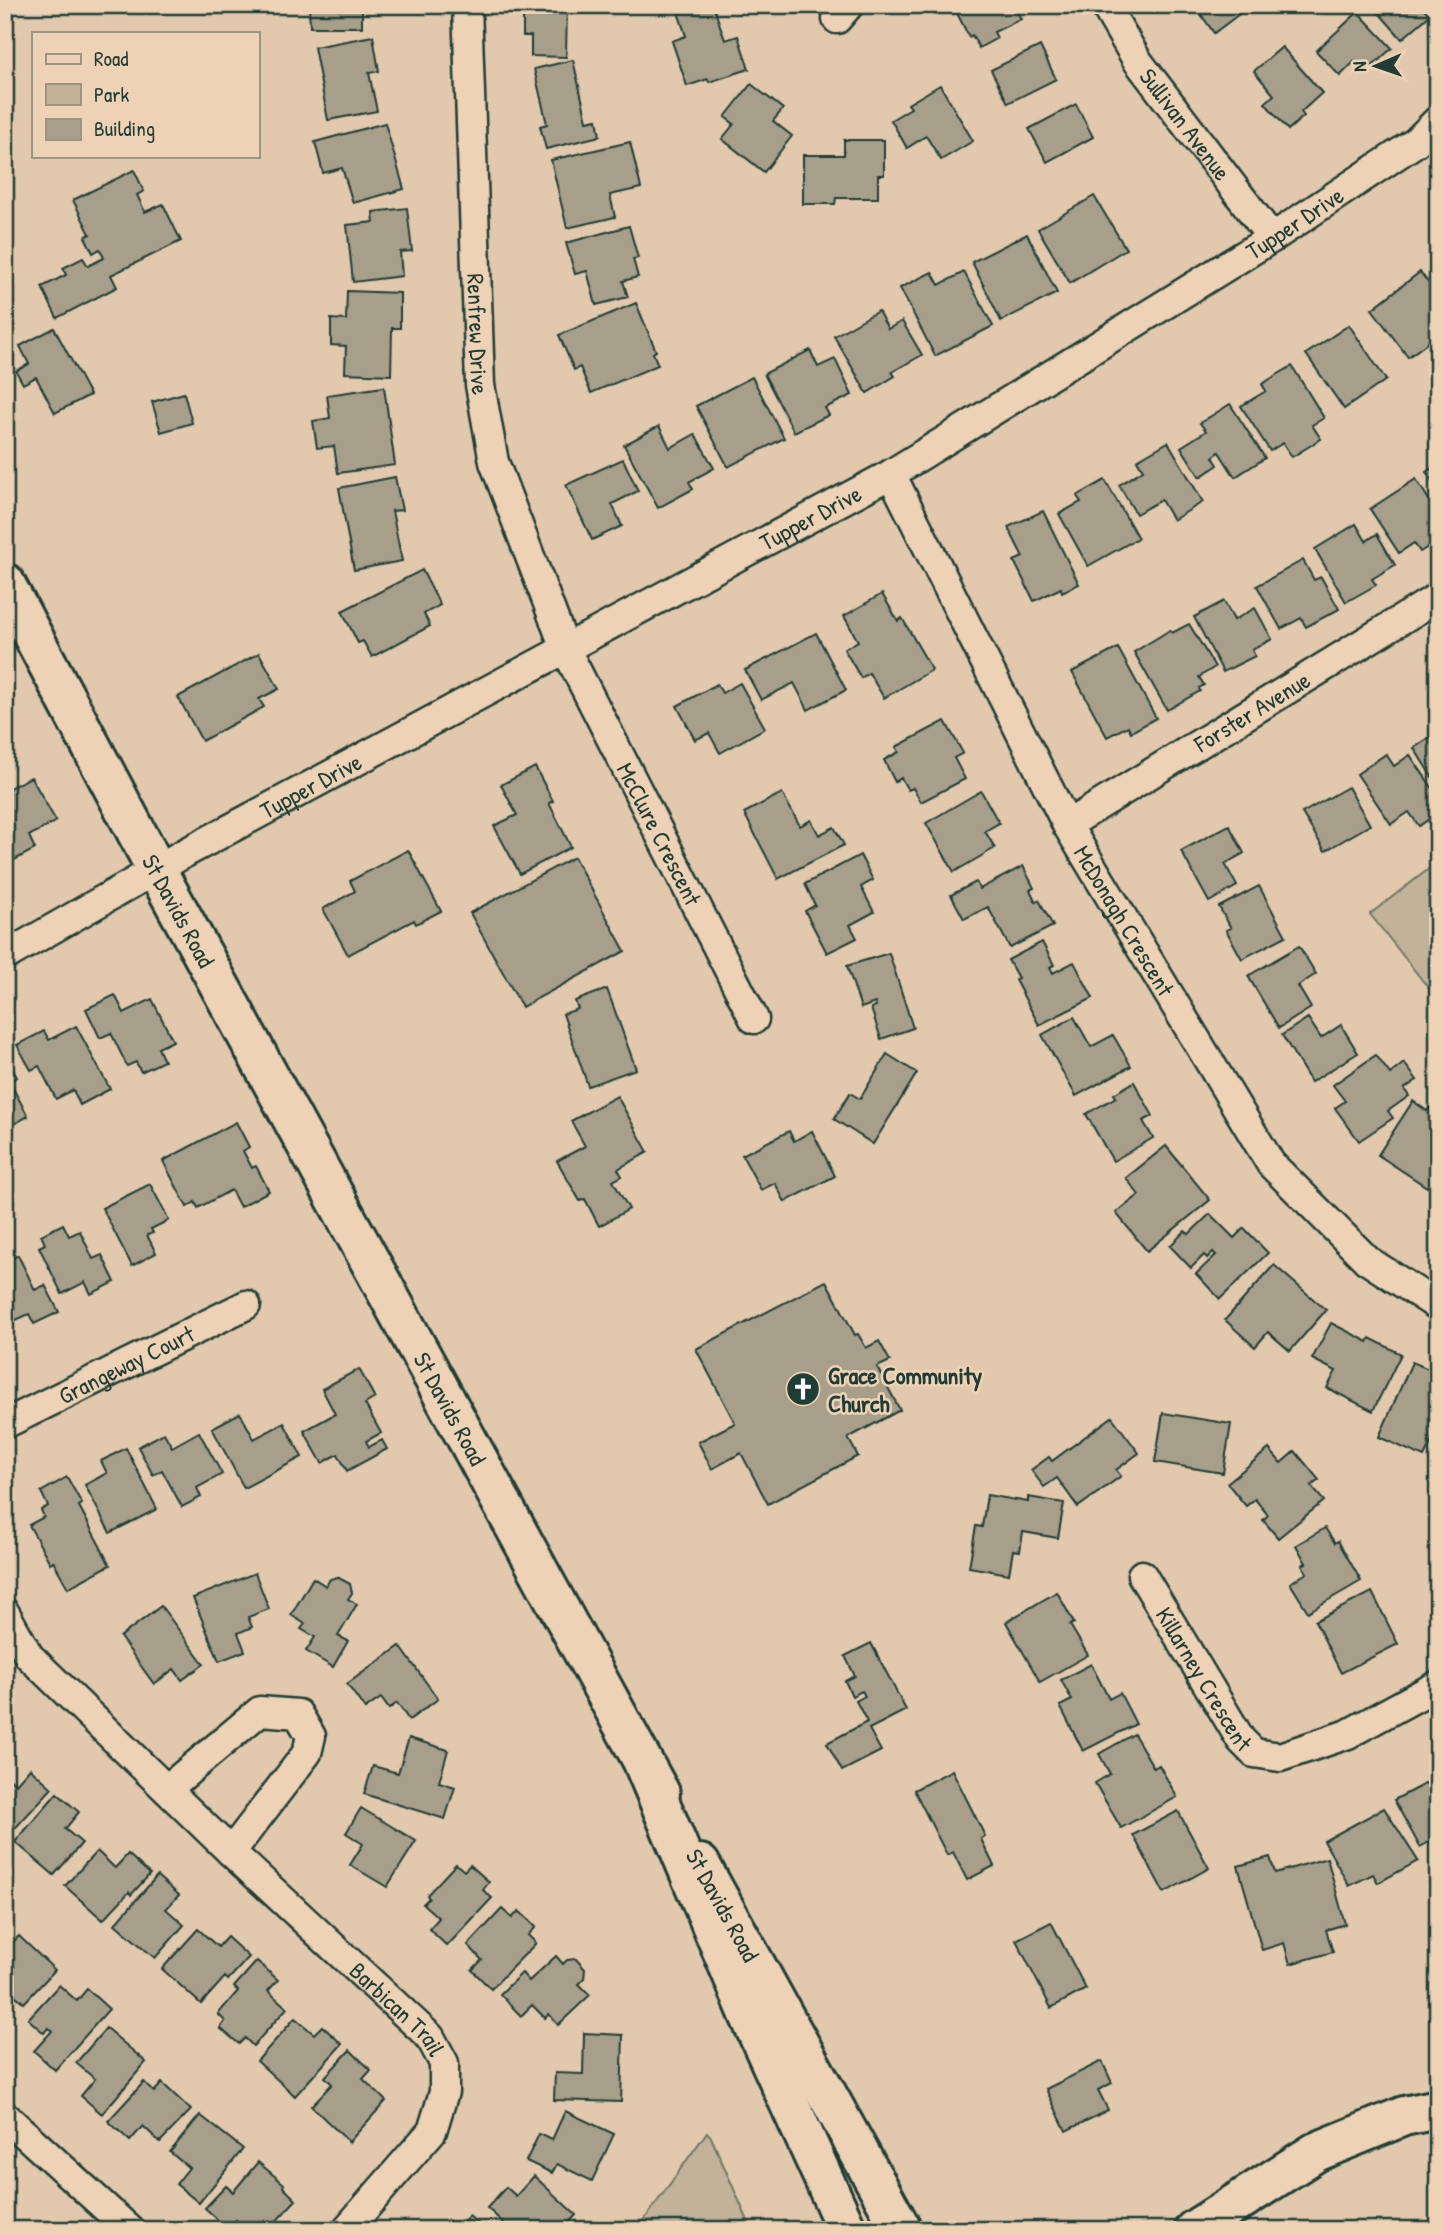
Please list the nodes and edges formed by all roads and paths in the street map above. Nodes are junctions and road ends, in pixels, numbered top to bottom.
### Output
1 (467, 5) edge
2 (1105, 5) edge
3 (1438, 120) edge
4 (1272, 238) junction
5 (891, 474) junction
6 (5, 583) edge
7 (1438, 597) edge
8 (565, 649) junction
9 (1067, 825) junction
10 (156, 869) junction
11 (5, 956) edge
12 (754, 1019) dead end
13 (246, 1305) dead end
14 (1438, 1306) edge
15 (5, 1424) edge
16 (1142, 1574) dead end
17 (5, 1613) edge
18 (1438, 1685) edge
19 (644, 1765) junction
20 (167, 1789) junction
21 (232, 1852) junction
22 (1438, 2109) edge
23 (5, 2116) edge
24 (130, 2230) edge
25 (346, 2230) edge
26 (847, 2230) edge
27 (902, 2230) edge
28 (1194, 2230) edge

1 - 8 street, Renfrew Drive
2 - 4 street, Sullivan Avenue
3 - 4 street, Tupper Drive
4 - 5 street, Tupper Drive
5 - 8 street, Tupper Drive
5 - 9 street, McDonagh Crescent
6 - 10 main road, St Davids Road
7 - 9 street, Forster Avenue
8 - 10 street, Tupper Drive
8 - 12 street, McClure Crescent
9 - 14 street, McDonagh Crescent
10 - 11 street, Tupper Drive
10 - 19 main road, St Davids Road
13 - 15 street, Grangeway Court
16 - 18 street, Killarney Crescent
17 - 20 street, Barbican Trail
19 - 26 main road
19 - 27 main road, St Davids Road
20 - 21 street, Barbican Trail
20 - 21 street
21 - 25 street, Barbican Trail
22 - 28 main road
23 - 24 street

